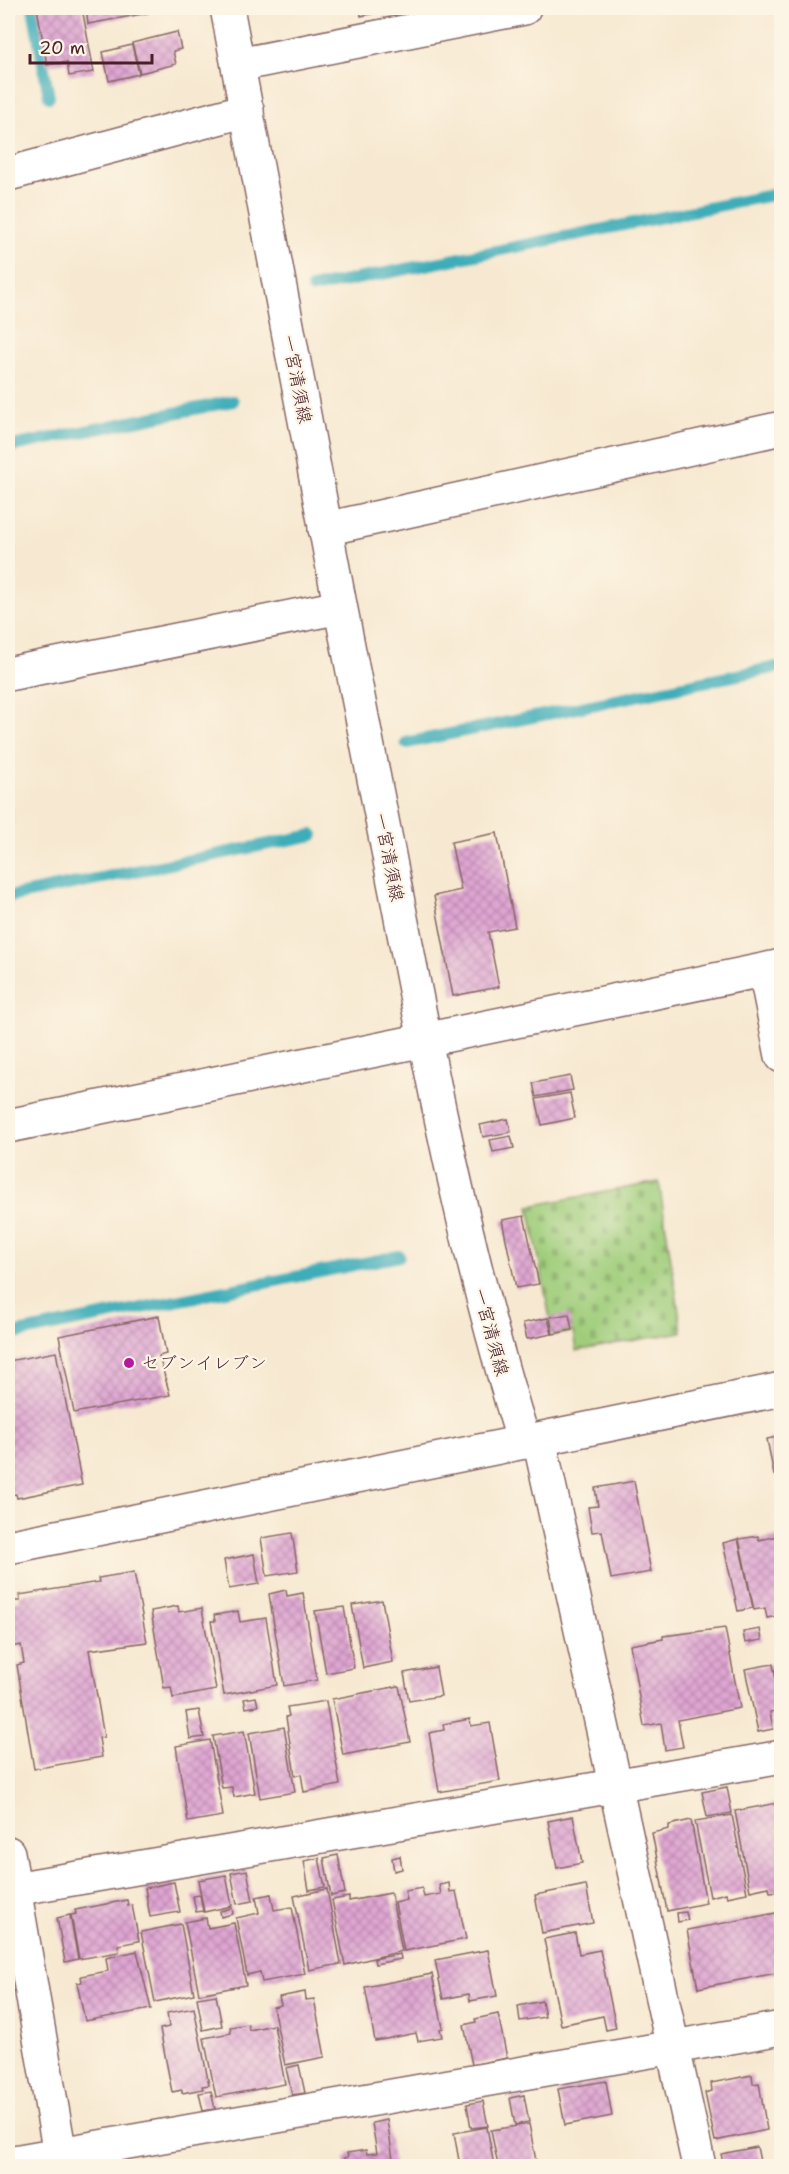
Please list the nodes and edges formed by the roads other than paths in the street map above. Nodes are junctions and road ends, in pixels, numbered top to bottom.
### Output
1 (227, 8) edge
2 (524, 8) edge
3 (238, 65) junction
4 (247, 111) junction
5 (8, 174) edge
6 (782, 428) edge
7 (325, 529) junction
8 (340, 607) junction
9 (8, 674) edge
10 (773, 968) edge
11 (425, 1040) junction
12 (782, 1056) edge
13 (8, 1126) edge
14 (782, 1389) edge
15 (531, 1441) junction
16 (8, 1547) edge
17 (782, 1757) edge
18 (615, 1787) junction
19 (8, 1853) edge
20 (14, 1889) junction
21 (782, 2028) edge
22 (672, 2048) junction
23 (61, 2160) edge
24 (8, 2163) edge
25 (699, 2166) edge

1 - 3 street, 一宮清須線
2 - 3 street
3 - 4 street, 一宮清須線
4 - 5 street
4 - 7 street, 一宮清須線
6 - 7 street
7 - 8 street, 一宮清須線
8 - 9 street
8 - 11 street, 一宮清須線
10 - 11 street
10 - 12 street
11 - 13 street
11 - 15 street, 一宮清須線
14 - 15 street
15 - 16 street
15 - 18 street, 一宮清須線
17 - 18 street
18 - 20 street
18 - 22 street, 一宮清須線
19 - 20 street
20 - 23 street
21 - 22 street
22 - 23 street
22 - 25 street, 一宮清須線
23 - 24 street

